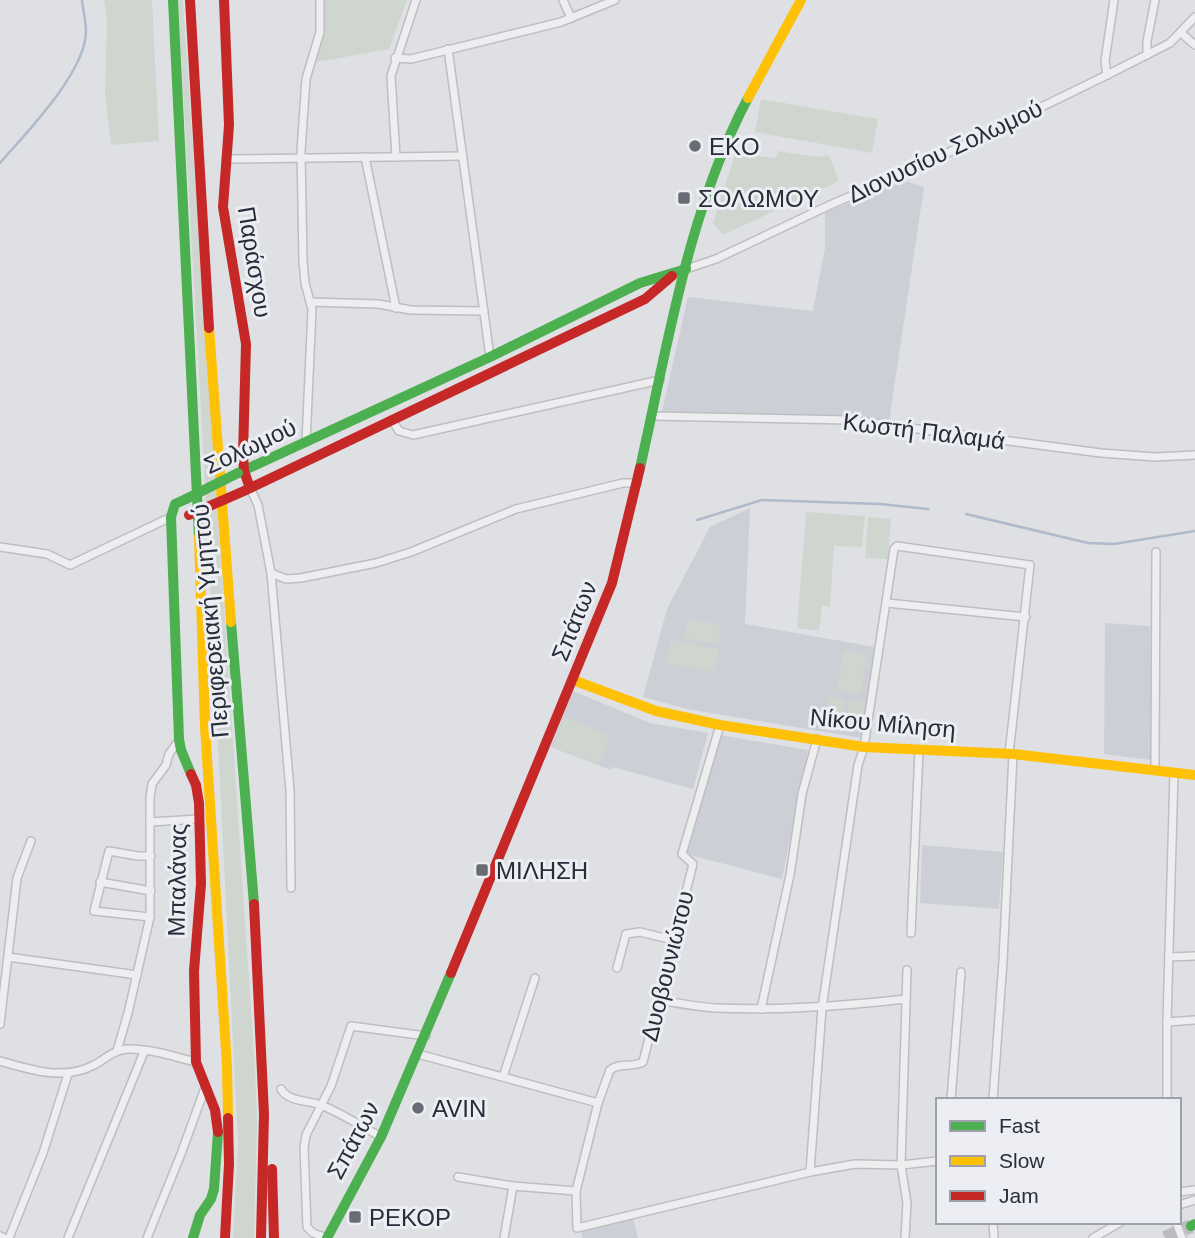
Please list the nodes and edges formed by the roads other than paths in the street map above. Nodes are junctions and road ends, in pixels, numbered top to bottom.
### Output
1 (173, 0) edge
2 (190, 0) edge
3 (224, 0) edge
4 (320, 0) edge
5 (416, 0) edge
6 (563, 0) edge
7 (615, 0) edge
8 (801, 0) edge
9 (1114, 0) edge
10 (1155, 0) edge
11 (571, 18) junction
12 (1195, 18) edge
13 (1181, 33) junction
14 (1195, 45) edge
15 (448, 49) junction
16 (1147, 55) junction
17 (395, 58) junction
18 (1107, 75) junction
19 (463, 156) junction
20 (365, 157) junction
21 (396, 157) junction
22 (301, 158) junction
23 (227, 159) junction
24 (681, 271) junction
25 (310, 302) junction
26 (396, 308) junction
27 (484, 310) junction
28 (490, 357) junction
29 (660, 380) junction
30 (652, 416) junction
31 (392, 420) junction
32 (306, 442) junction
33 (1195, 455) edge
34 (241, 472) junction
35 (638, 483) junction
36 (247, 490) junction
37 (171, 517) junction
38 (0, 547) edge
39 (1156, 552) dead end
40 (271, 573) junction
41 (887, 603) junction
42 (1026, 617) junction
43 (573, 680) junction
44 (720, 725) junction
45 (179, 739) junction
46 (817, 739) junction
47 (864, 747) junction
48 (919, 750) junction
49 (1011, 754) junction
50 (1155, 770) junction
51 (1174, 773) junction
52 (1195, 775) edge
53 (200, 819) junction
54 (150, 822) junction
55 (31, 841) dead end
56 (150, 856) junction
57 (100, 881) junction
58 (291, 888) dead end
59 (151, 891) junction
60 (150, 917) junction
61 (911, 933) dead end
62 (673, 940) junction
63 (1195, 956) edge
64 (8, 957) junction
65 (1169, 957) junction
66 (617, 968) dead end
67 (907, 970) dead end
68 (961, 972) dead end
69 (137, 975) junction
70 (535, 978) dead end
71 (906, 999) junction
72 (658, 1000) junction
73 (822, 1008) junction
74 (761, 1009) junction
75 (1195, 1020) edge
76 (1167, 1022) junction
77 (0, 1024) edge
78 (426, 1036) junction
79 (117, 1051) junction
80 (144, 1052) junction
81 (418, 1054) junction
82 (0, 1061) edge
83 (196, 1062) junction
84 (262, 1068) junction
85 (68, 1074) junction
86 (503, 1077) junction
87 (205, 1088) junction
88 (281, 1089) dead end
89 (951, 1098) edge
90 (993, 1098) edge
91 (1167, 1098) edge
92 (598, 1103) junction
93 (321, 1105) junction
94 (381, 1137) junction
95 (936, 1161) edge
96 (901, 1165) junction
97 (810, 1172) junction
98 (458, 1177) dead end
99 (513, 1186) junction
100 (576, 1191) junction
101 (1118, 1224) edge
102 (9, 1238) edge
103 (68, 1238) edge
104 (146, 1238) edge
105 (193, 1238) edge
106 (225, 1238) edge
107 (261, 1238) edge
108 (274, 1238) edge
109 (327, 1238) edge
110 (504, 1238) edge
111 (905, 1238) edge
112 (1093, 1238) edge

1 - 106 main road, Περιφερειακή Υμηττού
2 - 84 main road, Περιφερειακή Υμηττού
3 - 23 main road, Παράσχου
4 - 22 street
5 - 17 street
6 - 11 street
7 - 11 street
8 - 24 main road, Σπάτων
9 - 18 street
10 - 16 street
11 - 15 street
12 - 13 street, Διονυσίου Σολωμού
13 - 14 street
13 - 16 street, Διονυσίου Σολωμού
15 - 17 street
15 - 19 street
16 - 18 street, Διονυσίου Σολωμού
17 - 21 street
18 - 24 street, Διονυσίου Σολωμού
19 - 21 street
19 - 27 street
20 - 21 street
20 - 22 street
20 - 26 street
22 - 23 street
22 - 25 street
23 - 34 main road, Παράσχου
24 - 28 main road, Σολωμού
24 - 29 main road, Σπάτων
24 - 31 main road, Σολωμού
25 - 26 street
25 - 32 street
26 - 27 street
27 - 28 street
28 - 32 main road, Σολωμού
29 - 30 main road, Σπάτων
29 - 31 street
30 - 33 street, Κωστή Παλαμά
30 - 35 main road, Σπάτων
31 - 36 main road, Σολωμού
32 - 34 main road, Σολωμού
34 - 36 main road, Παράσχου
34 - 37 main road, Σολωμού, bridge
35 - 40 street
35 - 43 main road, Σπάτων
36 - 37 main road, Σολωμού, bridge
36 - 40 street
37 - 38 street
37 - 45 main road, Μπαλάνας
39 - 50 street
40 - 58 street
41 - 42 street
41 - 42 street
41 - 47 street
42 - 49 street
43 - 44 main road, Νίκου Μίληση
43 - 78 main road, Σπάτων
44 - 46 main road, Νίκου Μίληση
44 - 62 street, Δυοβουνιώτου
45 - 53 main road, Μπαλάνας
45 - 54 street
46 - 47 main road, Νίκου Μίληση
46 - 74 street
47 - 48 main road, Νίκου Μίληση
47 - 73 street
48 - 49 main road, Νίκου Μίληση
48 - 61 street
49 - 50 main road, Νίκου Μίληση
49 - 90 street
50 - 51 main road, Νίκου Μίληση
51 - 52 main road, Νίκου Μίληση
51 - 65 street
53 - 54 street
53 - 83 main road, Μπαλάνας
54 - 56 street
55 - 64 street
56 - 57 street
56 - 59 street
57 - 59 street
57 - 60 street
59 - 60 street
60 - 69 street
62 - 66 street
62 - 72 street, Δυοβουνιώτου
63 - 65 street
64 - 69 street
64 - 77 street
65 - 76 street
67 - 71 street
68 - 89 street
69 - 79 street
70 - 86 street
71 - 73 street
71 - 96 street
72 - 74 street
72 - 92 street, Δυοβουνιώτου
73 - 74 street
73 - 97 street
75 - 76 street
76 - 91 street
78 - 81 main road, Σπάτων
78 - 93 street
79 - 80 street
79 - 85 street
80 - 83 street
80 - 103 street
81 - 86 street
81 - 94 main road, Σπάτων
82 - 85 street
83 - 87 main road, Μπαλάνας
84 - 107 main road, Περιφερειακή Υμηττού
84 - 108 main road
85 - 102 street
86 - 92 street
87 - 104 street
87 - 105 main road, Μπαλάνας
88 - 93 street
92 - 100 street, Δυοβουνιώτου
93 - 94 street
93 - 109 street
94 - 109 main road, Σπάτων
95 - 96 street
96 - 97 street
96 - 111 street
97 - 100 street, Δυοβουνιώτου
98 - 99 street
99 - 100 street
99 - 110 street
101 - 112 street

